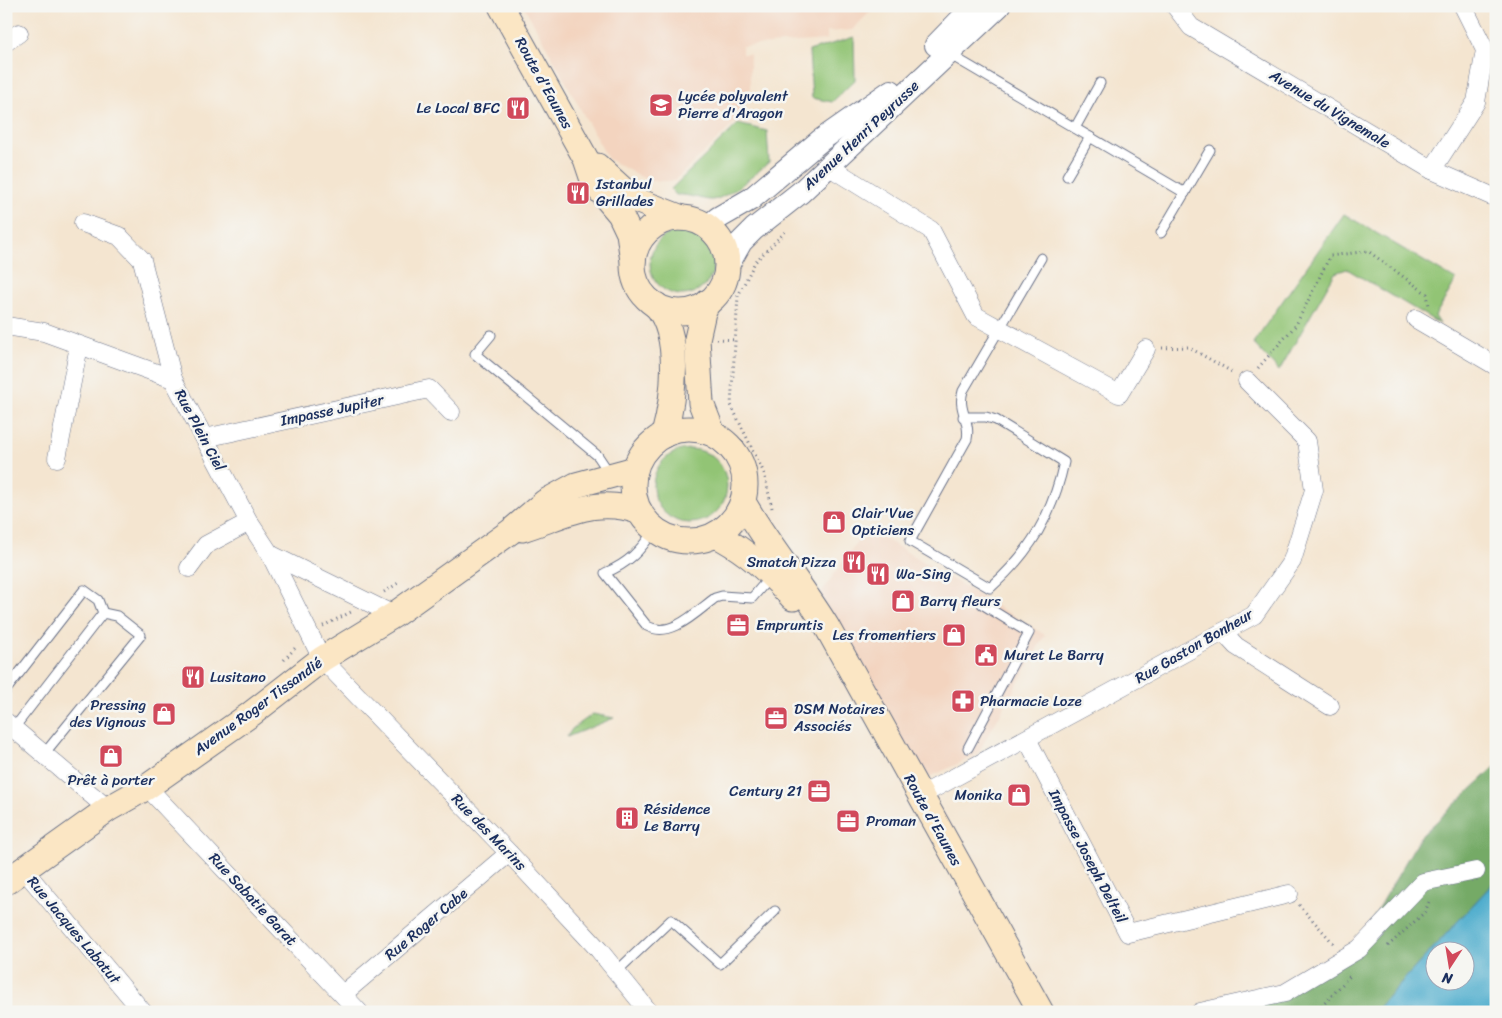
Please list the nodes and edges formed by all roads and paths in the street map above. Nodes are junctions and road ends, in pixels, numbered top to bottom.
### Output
1 (501, 6) edge
2 (974, 6) edge
3 (999, 6) edge
4 (1175, 6) edge
5 (1463, 6) edge
6 (948, 54) junction
7 (1100, 83) dead end
8 (1075, 128) junction
9 (1090, 137) junction
10 (1210, 150) dead end
11 (586, 159) junction
12 (828, 166) junction
13 (1432, 170) junction
14 (1067, 176) dead end
15 (1185, 193) junction
16 (1496, 198) edge
17 (682, 218) junction
18 (83, 223) dead end
19 (708, 227) junction
20 (788, 230) dead end
21 (1161, 233) dead end
22 (1041, 258) dead end
23 (633, 263) junction
24 (728, 265) junction
25 (708, 302) junction
26 (656, 305) junction
27 (1424, 323) joint
28 (6, 326) edge
29 (1000, 329) junction
30 (491, 335) dead end
31 (79, 346) junction
32 (1146, 349) joint
33 (1496, 366) edge
34 (173, 379) junction
35 (1247, 380) junction
36 (450, 412) dead end
37 (963, 417) junction
38 (713, 434) junction
39 (664, 435) junction
40 (205, 438) junction
41 (57, 458) dead end
42 (635, 469) junction
43 (610, 474) junction
44 (743, 502) junction
45 (773, 510) dead end
46 (648, 521) junction
47 (249, 522) junction
48 (510, 532) junction
49 (716, 535) junction
50 (270, 554) junction
51 (189, 568) dead end
52 (771, 575) junction
53 (982, 604) dead end
54 (103, 613) junction
55 (394, 614) junction
56 (827, 627) junction
57 (1223, 632) junction
58 (322, 659) junction
59 (6, 690) edge
60 (1330, 706) dead end
61 (10, 725) edge
62 (1026, 738) junction
63 (968, 748) dead end
64 (44, 754) junction
65 (146, 787) junction
66 (920, 796) junction
67 (108, 809) junction
68 (509, 853) junction
69 (1476, 871) dead end
70 (15, 876) edge
71 (1289, 894) joint
72 (775, 911) dead end
73 (1345, 957) junction
74 (616, 972) junction
75 (343, 994) junction
76 (143, 1012) edge
77 (359, 1012) edge
78 (649, 1012) edge
79 (1041, 1012) edge
80 (1200, 1012) edge

1 - 11 main road, Route d'Eaunes
2 - 19 street, Avenue Henri Peyrusse
3 - 6 street, Avenue Henri Peyrusse
4 - 13 street, Avenue du Vignemale
5 - 13 street
6 - 8 lane
6 - 12 street, Avenue Henri Peyrusse
7 - 8 lane
8 - 9 lane
9 - 14 lane
9 - 15 lane
10 - 15 lane
11 - 17 main road, Route d'Eaunes
11 - 23 main road, Route d'Eaunes
12 - 24 street, Avenue Henri Peyrusse
12 - 29 street
13 - 16 street, Avenue du Vignemale
15 - 21 lane
17 - 19 main road
17 - 23 main road
18 - 34 street
19 - 24 main road
20 - 45 path
22 - 29 lane
23 - 26 main road
24 - 25 main road
25 - 26 main road
25 - 38 main road
26 - 39 main road
27 - 33 street
27 - 35 path
28 - 31 street, Rue Plein Ciel
29 - 32 street
29 - 37 lane
30 - 43 lane
31 - 34 street, Rue Plein Ciel
31 - 41 street
32 - 35 path
34 - 40 street, Rue Plein Ciel
35 - 57 street, Rue Gaston Bonheur
36 - 40 street, Impasse Jupiter
37 - 37 lane
38 - 39 main road
38 - 44 main road
39 - 42 main road
40 - 47 street, Rue Plein Ciel
42 - 43 main road, Avenue Roger Tissandié
42 - 46 main road
43 - 48 main road, Avenue Roger Tissandié
44 - 49 main road
44 - 56 main road, Route d'Eaunes
46 - 48 main road, Avenue Roger Tissandié
46 - 49 main road
46 - 52 lane
47 - 50 street, Rue Plein Ciel
47 - 51 street
48 - 55 main road, Avenue Roger Tissandié
49 - 52 main road, Route d'Eaunes
50 - 55 street
50 - 58 street, Rue Plein Ciel
52 - 56 main road, Route d'Eaunes
53 - 63 lane
54 - 59 lane
54 - 61 lane
54 - 64 lane
55 - 58 main road, Avenue Roger Tissandié
56 - 66 main road, Route d'Eaunes
57 - 60 street
57 - 62 street, Rue Gaston Bonheur
58 - 65 main road, Avenue Roger Tissandié
58 - 68 street, Rue des Marins
61 - 64 street
62 - 66 street, Rue Gaston Bonheur
62 - 71 street, Impasse Joseph Delteil
64 - 67 street
65 - 67 main road, Avenue Roger Tissandié
65 - 75 street, Rue Sabatie Garat
66 - 79 main road, Route d'Eaunes
67 - 70 main road, Avenue Roger Tissandié
68 - 74 street, Rue des Marins
68 - 75 street, Rue Roger Cabe
69 - 73 street
70 - 76 street, Rue Jacques Labatut
71 - 73 path
72 - 74 lane
73 - 80 street
74 - 78 street, Rue des Marins
75 - 77 street, Rue Sabatie Garat

